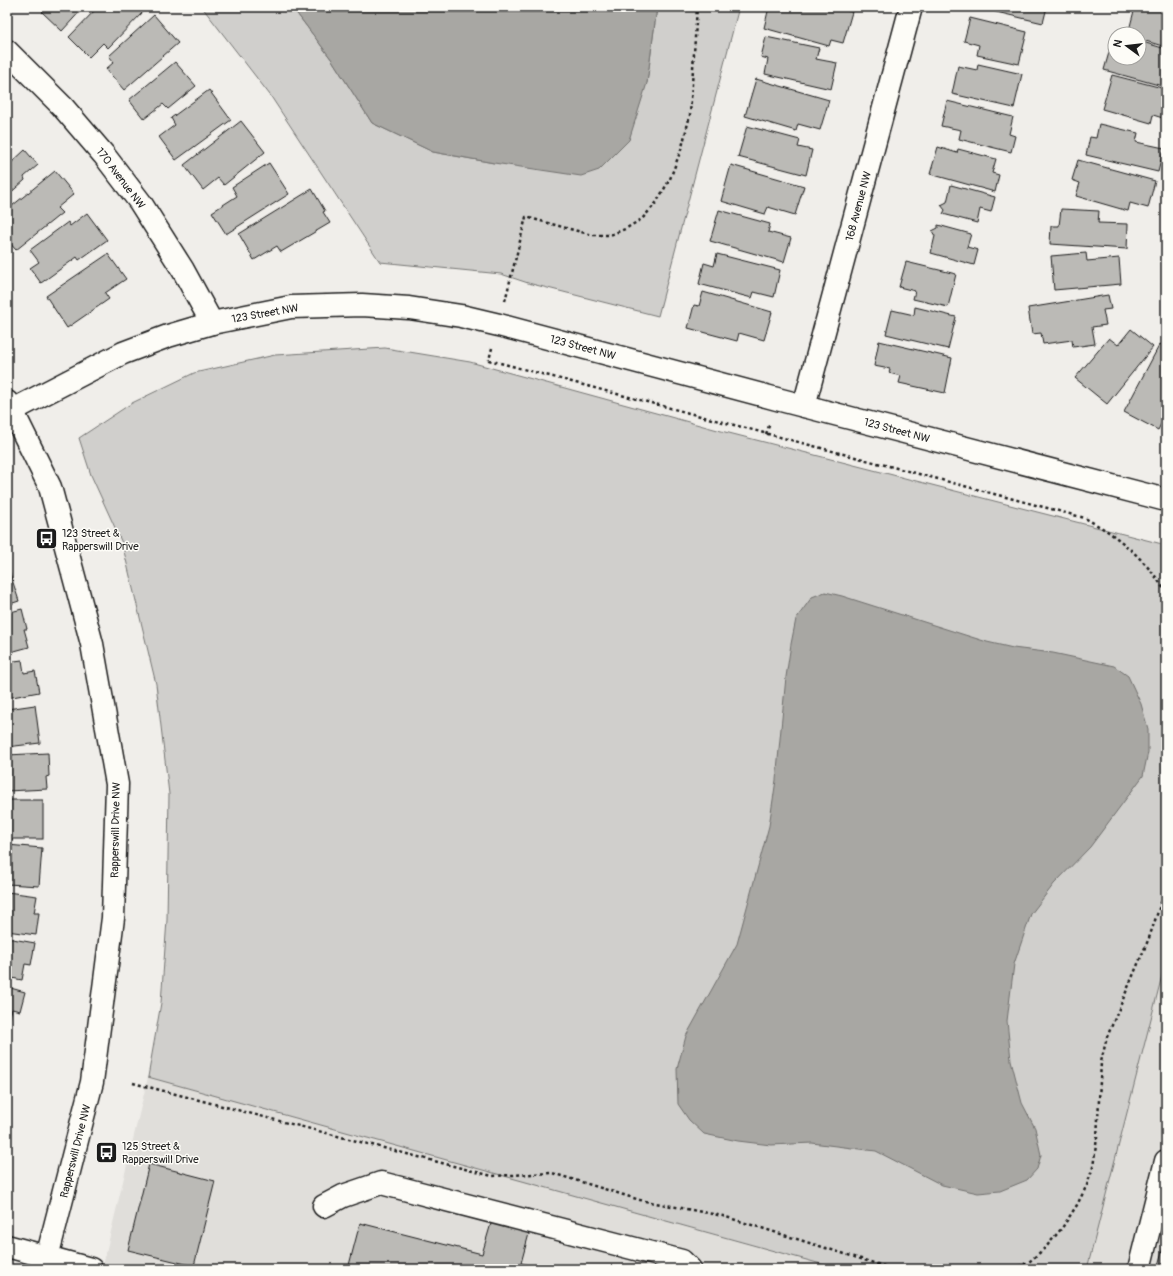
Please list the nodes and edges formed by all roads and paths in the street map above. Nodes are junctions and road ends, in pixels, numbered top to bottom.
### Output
1 (697, 7) edge
2 (912, 7) edge
3 (7, 51) edge
4 (212, 323) junction
5 (499, 325) junction
6 (804, 406) junction
7 (9, 408) edge
8 (1166, 500) edge
9 (1166, 593) edge
10 (1166, 888) edge
11 (133, 1083) dead end
12 (1166, 1161) edge
13 (324, 1206) dead end
14 (7, 1246) edge
15 (46, 1263) edge
16 (91, 1269) edge
17 (690, 1269) edge
18 (893, 1269) edge
19 (1013, 1269) edge
20 (1139, 1269) edge

1 - 5 path
2 - 6 street, 168 Avenue NW
3 - 4 street, 170 Avenue NW
4 - 5 street, 123 Street NW
4 - 7 street, 123 Street NW
5 - 6 street, 123 Street NW
5 - 9 path
6 - 8 street, 123 Street NW
7 - 15 street, Rapperswill Drive NW
10 - 19 path
11 - 18 path
12 - 20 street
13 - 17 street
14 - 15 street
15 - 16 street

